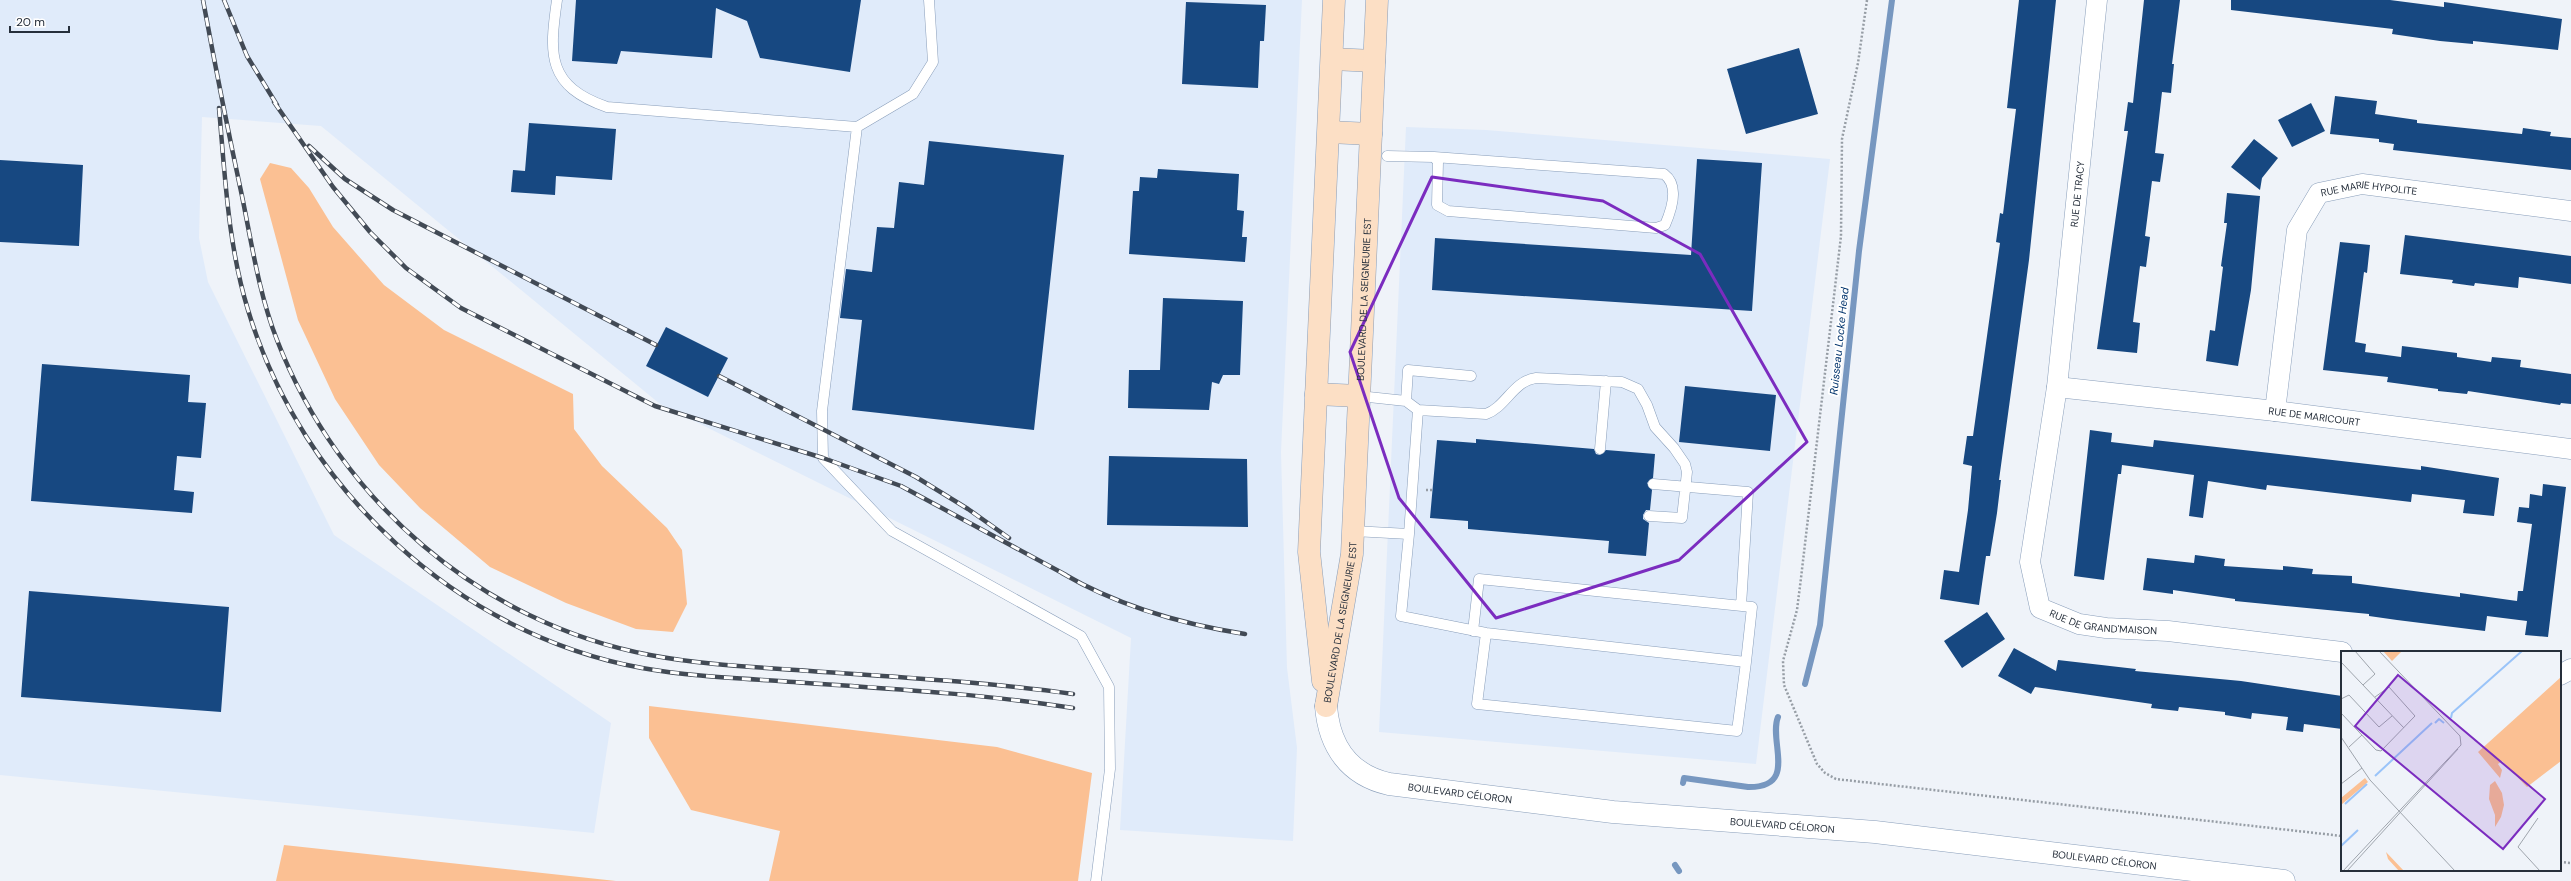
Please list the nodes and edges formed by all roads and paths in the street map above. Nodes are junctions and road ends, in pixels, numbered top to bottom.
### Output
1 (557, 0) edge
2 (929, 0) edge
3 (1334, 0) edge
4 (1377, 0) edge
5 (1867, 0) edge
6 (2097, 0) edge
7 (1332, 59) junction
8 (1374, 61) junction
9 (857, 127) junction
10 (1329, 132) junction
11 (1371, 134) junction
12 (1387, 156) dead end
13 (1434, 157) junction
14 (2571, 211) edge
15 (1471, 376) dead end
16 (1606, 381) junction
17 (2057, 387) junction
18 (1316, 394) junction
19 (1359, 396) junction
20 (1406, 401) junction
21 (1418, 410) junction
22 (2276, 411) junction
23 (1600, 450) dead end
24 (2571, 450) edge
25 (1652, 484) dead end
26 (1685, 487) junction
27 (1650, 516) dead end
28 (1353, 530) junction
29 (1409, 534) junction
30 (1741, 606) junction
31 (1473, 630) junction
32 (1486, 633) junction
33 (2341, 652) edge
34 (1746, 662) junction
35 (2571, 668) edge
36 (2561, 674) edge
37 (1326, 706) junction
38 (2341, 836) edge
39 (2561, 862) edge
40 (2571, 864) edge
41 (1096, 881) edge
42 (2284, 881) edge

1 - 9 lane
2 - 9 lane
3 - 7 main road, BOULEVARD DE LA SEIGNEURIE EST
4 - 8 main road, BOULEVARD DE LA SEIGNEURIE EST
5 - 38 path
6 - 17 street, RUE DE TRACY
7 - 8 main road
7 - 10 main road, BOULEVARD DE LA SEIGNEURIE EST
8 - 11 main road, BOULEVARD DE LA SEIGNEURIE EST
9 - 41 lane
10 - 11 main road
10 - 18 main road, BOULEVARD DE LA SEIGNEURIE EST
11 - 19 main road, BOULEVARD DE LA SEIGNEURIE EST
12 - 13 lane
13 - 13 lane
14 - 22 street, RUE MARIE HYPOLITE
15 - 20 lane
16 - 21 lane
16 - 23 lane
16 - 26 lane
17 - 22 street, RUE DE MARICOURT
17 - 33 street, RUE DE GRAND'MAISON
18 - 19 main road
18 - 37 main road, BOULEVARD DE LA SEIGNEURIE EST
19 - 20 lane
19 - 28 main road, BOULEVARD DE LA SEIGNEURIE EST
20 - 21 lane
21 - 29 lane
22 - 24 street, RUE DE MARICOURT
25 - 26 lane
26 - 27 lane
26 - 30 lane
28 - 29 lane
28 - 37 main road, BOULEVARD DE LA SEIGNEURIE EST
29 - 31 lane
30 - 31 lane
30 - 34 lane
31 - 32 lane
32 - 34 lane
32 - 34 lane
35 - 36 street
37 - 42 street, BOULEVARD CÉLORON
39 - 40 path

